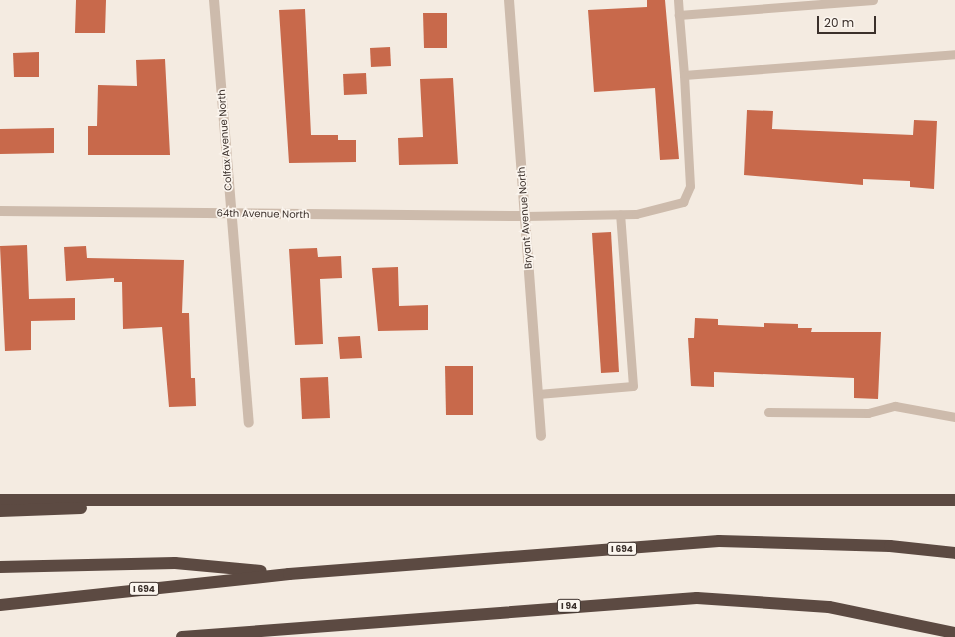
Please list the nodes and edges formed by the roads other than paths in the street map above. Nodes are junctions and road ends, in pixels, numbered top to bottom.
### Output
1 (214, 0) edge
2 (509, 0) edge
3 (678, 0) edge
4 (873, 0) edge
5 (679, 15) junction
6 (955, 54) edge
7 (684, 75) junction
8 (0, 211) edge
9 (230, 213) junction
10 (620, 214) junction
11 (525, 216) junction
12 (538, 394) junction
13 (768, 412) dead end
14 (955, 417) edge
15 (249, 423) dead end
16 (541, 436) dead end
17 (0, 500) edge
18 (288, 500) junction
19 (955, 500) edge
20 (0, 511) edge
21 (955, 553) edge
22 (0, 567) edge
23 (288, 574) junction
24 (0, 605) edge
25 (955, 633) edge
26 (182, 637) edge

1 - 9 street, Colfax Avenue North
2 - 11 street, Bryant Avenue North
3 - 5 lane
4 - 5 lane
5 - 7 lane
6 - 7 lane
7 - 10 lane
8 - 9 street, 64th Avenue North
9 - 11 street, 64th Avenue North
9 - 15 street, Colfax Avenue North
10 - 11 lane
10 - 12 lane
11 - 12 street, Bryant Avenue North
12 - 16 street, Bryant Avenue North
13 - 14 lane
17 - 18 highway
18 - 19 highway
18 - 20 highway
21 - 23 highway, I 694
22 - 23 highway
23 - 24 highway, I 694
25 - 26 highway, I 94

